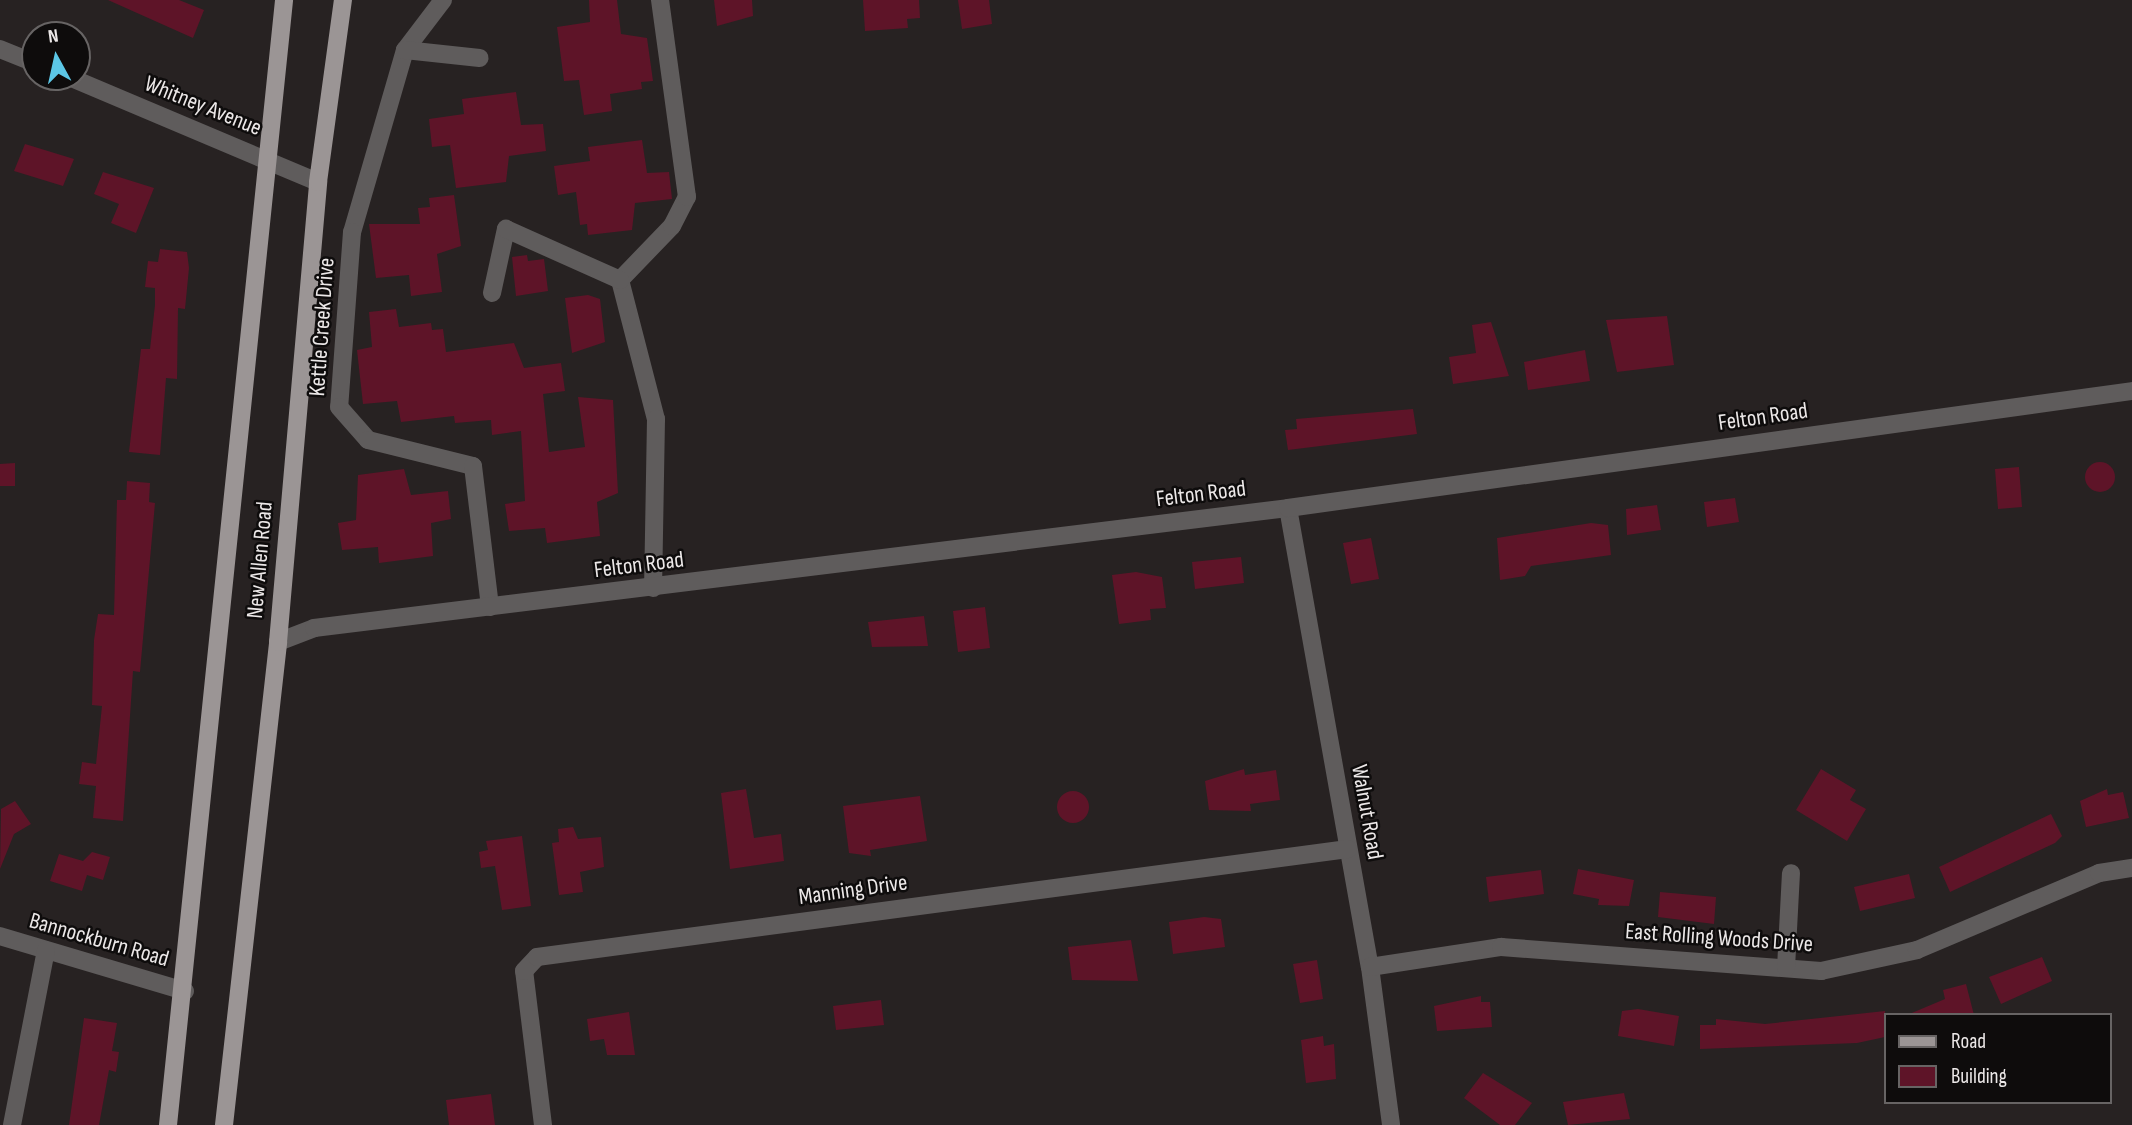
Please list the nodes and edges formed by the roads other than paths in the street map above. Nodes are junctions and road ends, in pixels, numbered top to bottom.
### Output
1 (284, 0) edge
2 (343, 0) edge
3 (443, 0) edge
4 (660, 0) edge
5 (0, 49) edge
6 (405, 50) junction
7 (21, 57) edge
8 (480, 58) dead end
9 (91, 86) edge
10 (266, 158) junction
11 (318, 182) junction
12 (621, 280) junction
13 (492, 293) dead end
14 (2132, 391) edge
15 (1288, 508) junction
16 (653, 588) junction
17 (490, 607) junction
18 (278, 642) junction
19 (1348, 849) junction
20 (2132, 868) edge
21 (1791, 873) dead end
22 (0, 936) edge
23 (46, 950) junction
24 (1370, 967) junction
25 (1786, 968) junction
26 (185, 990) junction
27 (12, 1125) edge
28 (168, 1125) edge
29 (225, 1125) edge
30 (543, 1125) edge
31 (1391, 1125) edge

1 - 10 main road, New Allen Road
2 - 11 main road, New Allen Road
3 - 6 street, Kettle Creek Drive
4 - 12 street
5 - 7 street
6 - 8 street
6 - 17 street, Kettle Creek Drive
9 - 10 street, Whitney Avenue
10 - 11 street, Whitney Avenue
10 - 26 main road, New Allen Road
11 - 18 main road, New Allen Road
12 - 13 street
12 - 16 street
14 - 15 street, Felton Road
15 - 16 street, Felton Road
15 - 19 street, Walnut Road
16 - 17 street, Felton Road
17 - 18 street, Felton Road
18 - 29 main road, New Allen Road
19 - 24 street, Walnut Road
19 - 30 street, Manning Drive
20 - 25 street, East Rolling Woods Drive
21 - 25 street
22 - 23 street, Bannockburn Road
23 - 26 street, Bannockburn Road
23 - 27 street
24 - 25 street, East Rolling Woods Drive
24 - 31 street, Walnut Road
26 - 28 main road, New Allen Road

